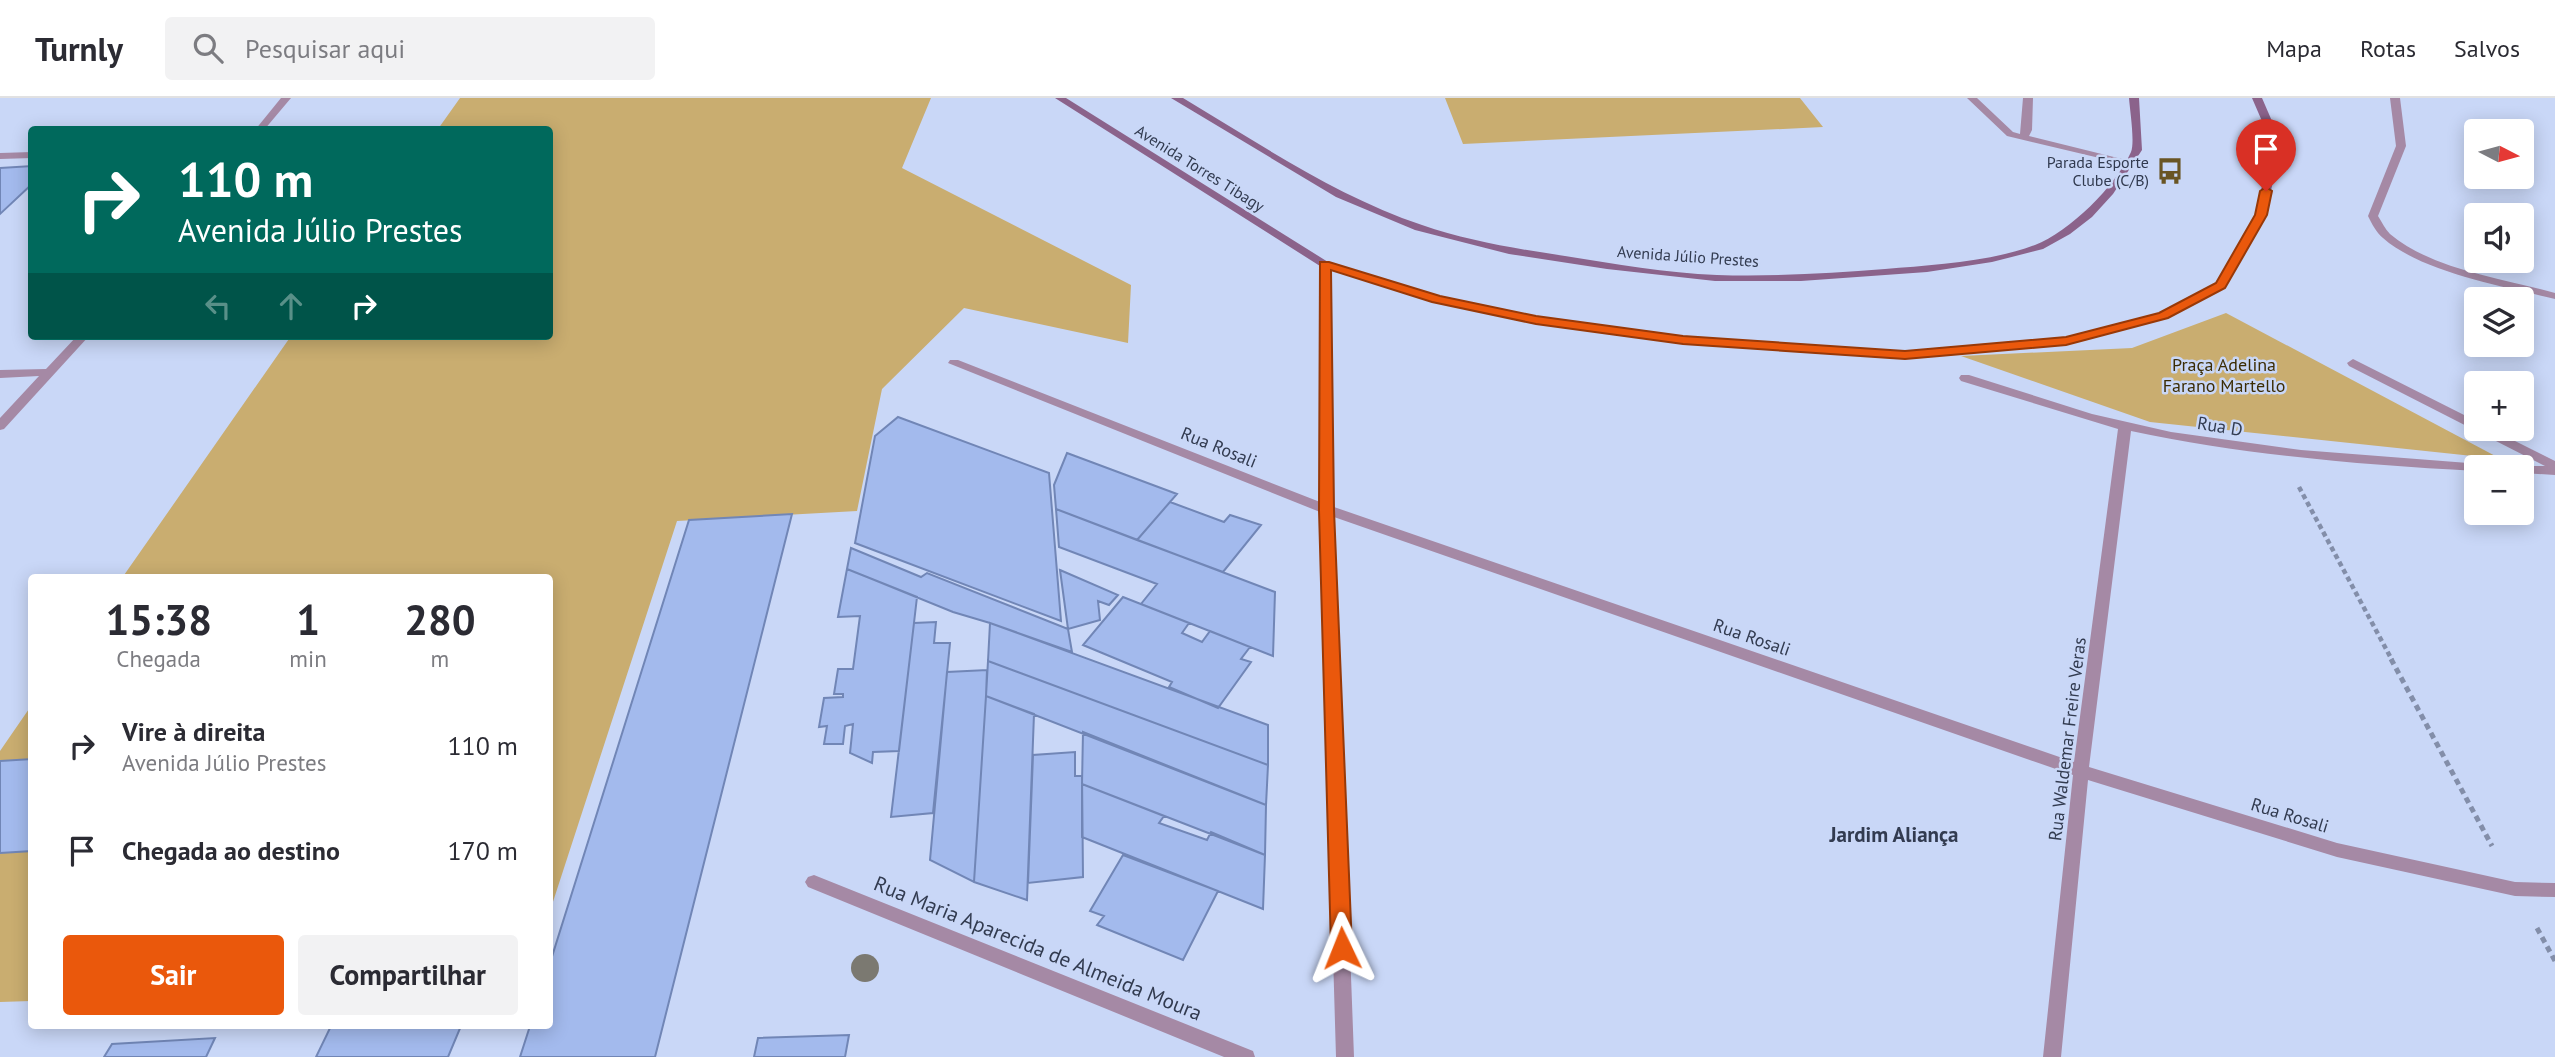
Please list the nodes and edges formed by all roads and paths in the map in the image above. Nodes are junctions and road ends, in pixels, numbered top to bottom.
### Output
1 (286, 98) edge
2 (1060, 98) edge
3 (1176, 98) edge
4 (1972, 98) edge
5 (2028, 98) edge
6 (2134, 98) edge
7 (2257, 98) edge
8 (2395, 98) edge
9 (262, 126) edge
10 (2022, 138) junction
11 (28, 155) edge
12 (0, 156) edge
13 (2129, 162) junction
14 (1324, 264) junction
15 (2555, 296) edge
16 (79, 340) edge
17 (954, 363) dead end
18 (2353, 363) dead end
19 (50, 372) junction
20 (0, 374) edge
21 (1965, 378) dead end
22 (2464, 420) edge
23 (0, 426) edge
24 (2125, 426) junction
25 (2504, 441) edge
26 (2280, 453) junction
27 (2464, 466) edge
28 (2555, 468) edge
29 (2534, 469) edge
30 (1327, 510) junction
31 (2081, 771) junction
32 (814, 882) dead end
33 (2515, 889) junction
34 (2555, 890) edge
35 (1246, 1057) edge
36 (1345, 1057) edge
37 (2052, 1057) edge

1 - 9 street
2 - 14 main road, Avenida Torres Tibagy
3 - 13 main road, Avenida Júlio Prestes
4 - 10 street
5 - 10 street
6 - 13 main road, Avenida Júlio Prestes
7 - 14 main road
8 - 15 street
10 - 13 street
11 - 12 street
14 - 30 street
16 - 19 street
17 - 30 street, Rua Rosali
18 - 22 street
19 - 20 street
19 - 23 street
21 - 24 street, Rua D
24 - 26 street, Rua D
24 - 31 street, Rua Waldemar Freire Veras
25 - 28 street
26 - 27 street, Rua D
26 - 33 path
28 - 29 street
30 - 31 street, Rua Rosali
30 - 36 street
31 - 33 street, Rua Rosali
31 - 37 street, Rua Waldemar Freire Veras
32 - 35 street, Rua Maria Aparecida de Almeida Moura
33 - 34 street, Rua Rosali

